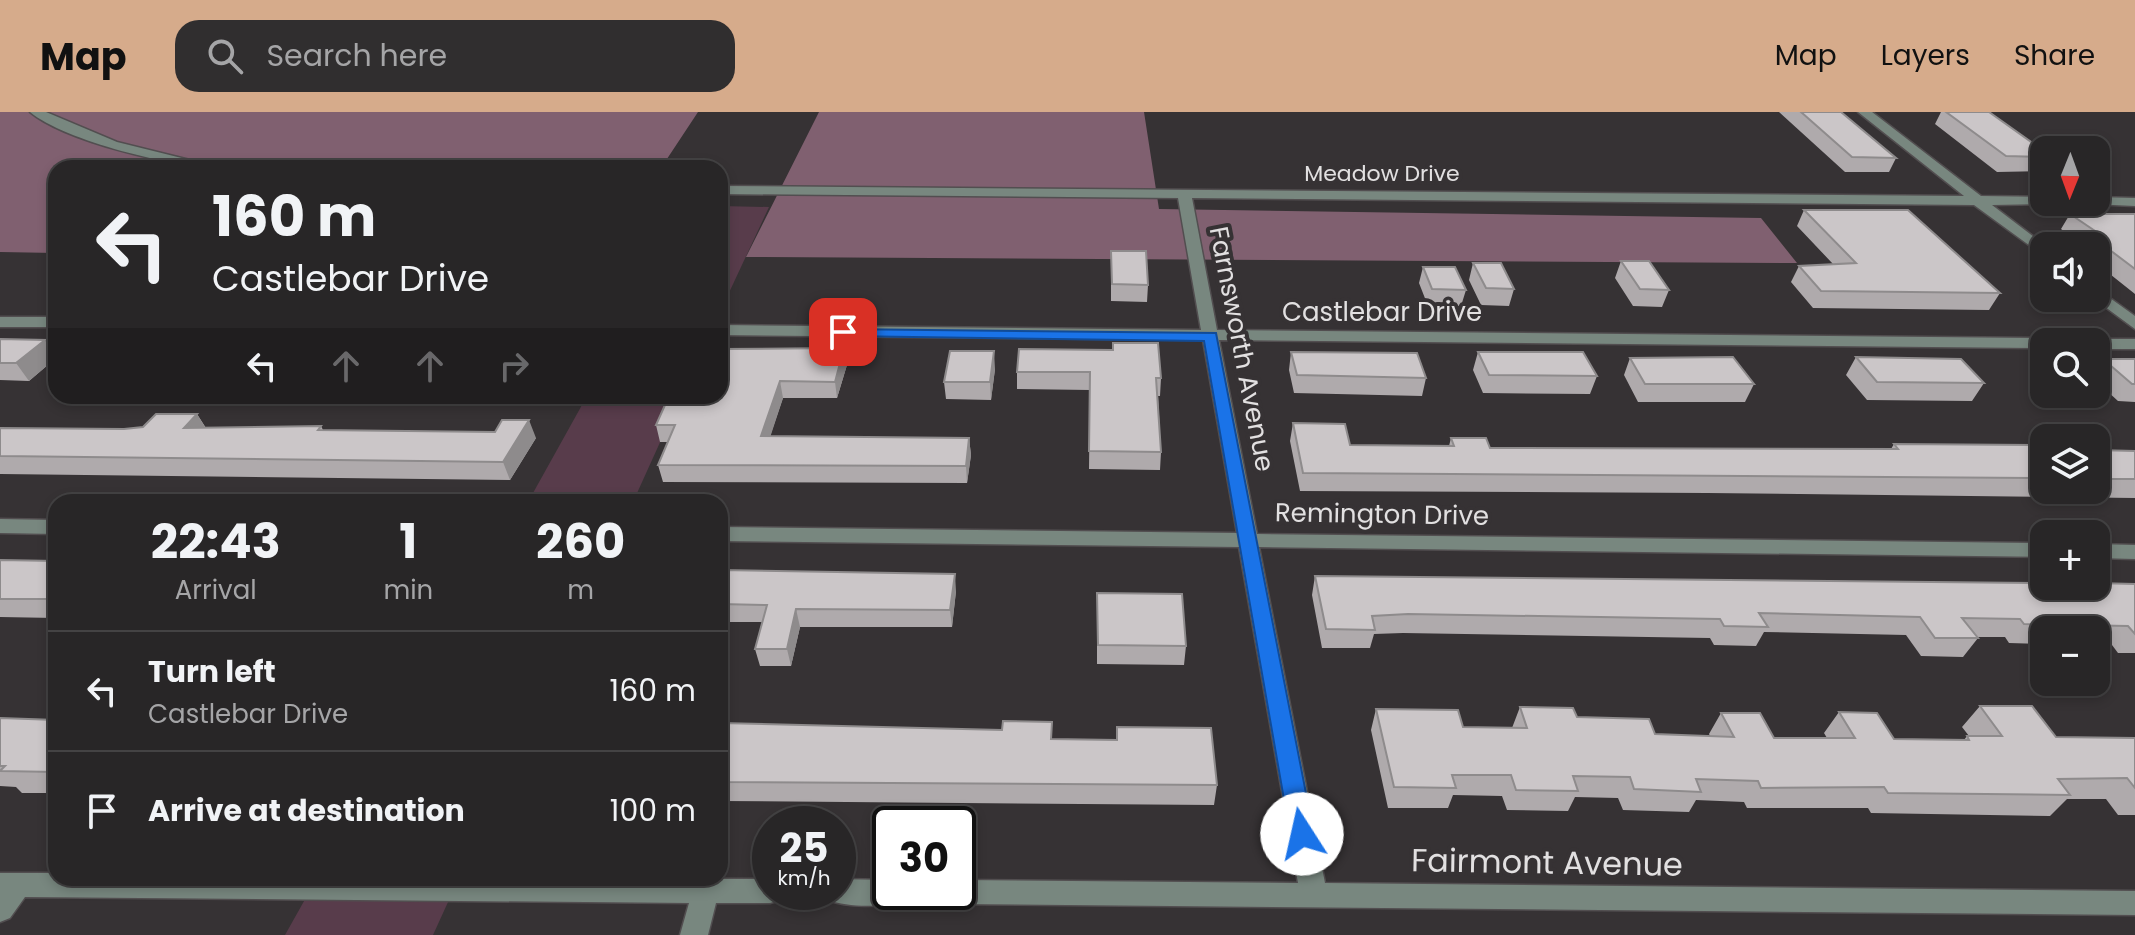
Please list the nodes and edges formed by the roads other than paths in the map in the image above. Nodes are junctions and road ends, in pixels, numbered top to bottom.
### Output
1 (36, 112) edge
2 (1864, 112) edge
3 (180, 160) edge
4 (728, 190) edge
5 (1184, 194) junction
6 (1978, 200) junction
7 (2030, 201) edge
8 (2110, 201) edge
9 (2135, 202) edge
10 (2030, 241) edge
11 (2110, 304) edge
12 (0, 322) edge
13 (48, 322) edge
14 (2135, 324) edge
15 (728, 330) edge
16 (1211, 336) junction
17 (2030, 343) edge
18 (2110, 344) edge
19 (2135, 344) edge
20 (0, 526) edge
21 (48, 527) edge
22 (728, 534) edge
23 (1249, 540) junction
24 (2030, 550) edge
25 (2110, 551) edge
26 (2135, 552) edge
27 (9, 885) edge
28 (48, 885) edge
29 (125, 886) edge
30 (706, 891) junction
31 (752, 891) edge
32 (976, 892) edge
33 (1313, 893) junction
34 (2135, 903) edge
35 (0, 909) edge
36 (694, 935) edge

1 - 3 street
2 - 6 street
4 - 5 street, Meadow Drive
5 - 6 street, Meadow Drive
5 - 16 street, Farnsworth Avenue
6 - 7 street, Meadow Drive
6 - 10 street
8 - 9 street
11 - 14 street
12 - 13 street
15 - 16 street, Castlebar Drive
16 - 17 street, Castlebar Drive
16 - 23 street, Farnsworth Avenue
18 - 19 street
20 - 21 street
22 - 23 street, Remington Drive
23 - 24 street, Remington Drive
23 - 33 street, Farnsworth Avenue
25 - 26 street
27 - 28 street
27 - 35 street
29 - 30 street
30 - 31 street
30 - 36 street
32 - 33 street, Fairmont Avenue
33 - 34 street, Fairmont Avenue

